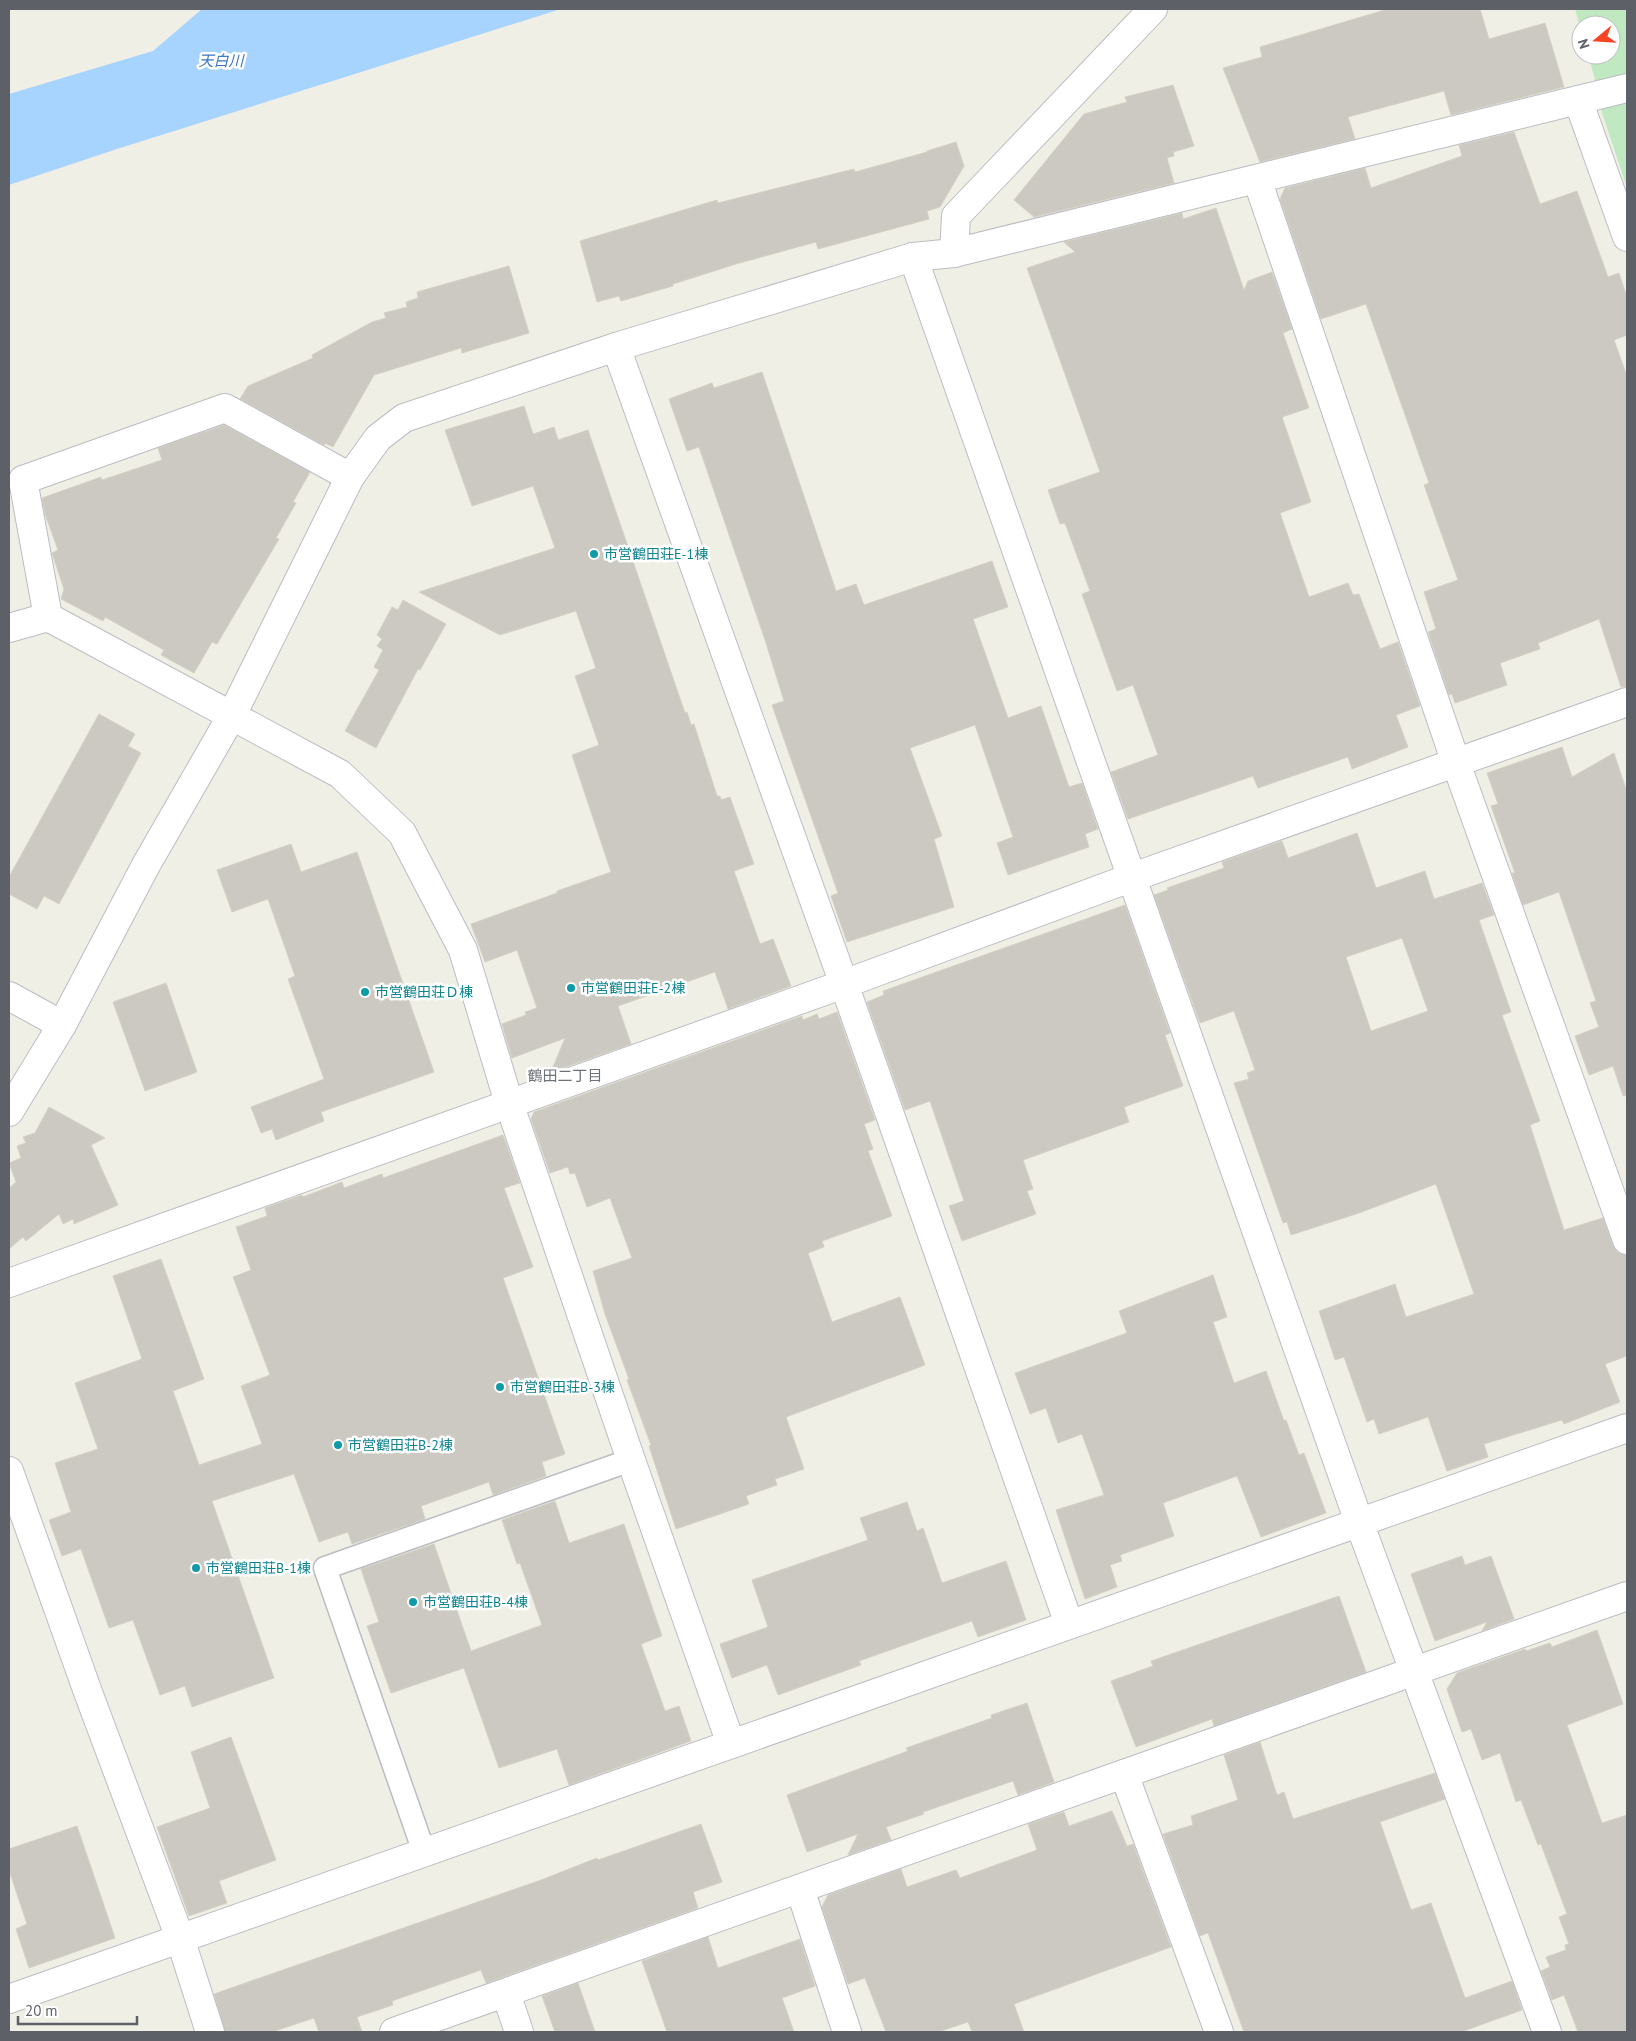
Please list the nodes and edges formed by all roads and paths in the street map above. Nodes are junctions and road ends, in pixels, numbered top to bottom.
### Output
1 (1152, 9) edge
2 (1627, 88) edge
3 (1578, 100) junction
4 (1257, 178) junction
5 (1627, 237) edge
6 (954, 253) junction
7 (913, 257) junction
8 (616, 348) junction
9 (350, 477) junction
10 (48, 617) junction
11 (9, 628) edge
12 (1627, 702) edge
13 (231, 717) junction
14 (1456, 764) junction
15 (1133, 877) junction
16 (844, 984) junction
17 (9, 996) edge
18 (62, 1024) junction
19 (509, 1103) junction
20 (9, 1112) edge
21 (1627, 1240) edge
22 (9, 1283) edge
23 (1627, 1428) edge
24 (631, 1460) junction
25 (9, 1470) edge
26 (1359, 1522) junction
27 (1627, 1596) edge
28 (1069, 1624) junction
29 (1415, 1671) junction
30 (731, 1744) junction
31 (1124, 1774) junction
32 (424, 1852) junction
33 (800, 1889) junction
34 (180, 1938) junction
35 (506, 1993) junction
36 (9, 1999) edge
37 (210, 2032) edge
38 (394, 2032) edge
39 (519, 2032) edge
40 (847, 2032) edge
41 (1219, 2032) edge
42 (1547, 2032) edge

1 - 6 street
2 - 3 street
3 - 4 street
3 - 5 street
4 - 6 street
4 - 14 street
6 - 7 street
7 - 8 street
7 - 15 street
8 - 9 street
8 - 16 street
9 - 10 street
9 - 13 street
10 - 11 street
10 - 13 street
12 - 14 street
13 - 18 street
13 - 19 street
14 - 15 street
14 - 21 street
15 - 16 street
15 - 26 street
16 - 19 street
16 - 28 street
17 - 18 street
18 - 20 street
19 - 22 street
19 - 24 street
23 - 26 street
24 - 30 street
24 - 32 lane
25 - 34 street
26 - 28 street
26 - 29 street
27 - 29 street
28 - 30 street
29 - 31 street
29 - 42 street
30 - 32 street
31 - 33 street
31 - 41 street
32 - 34 street
33 - 35 street
33 - 40 street
34 - 36 street
34 - 37 street
35 - 38 street
35 - 39 street

